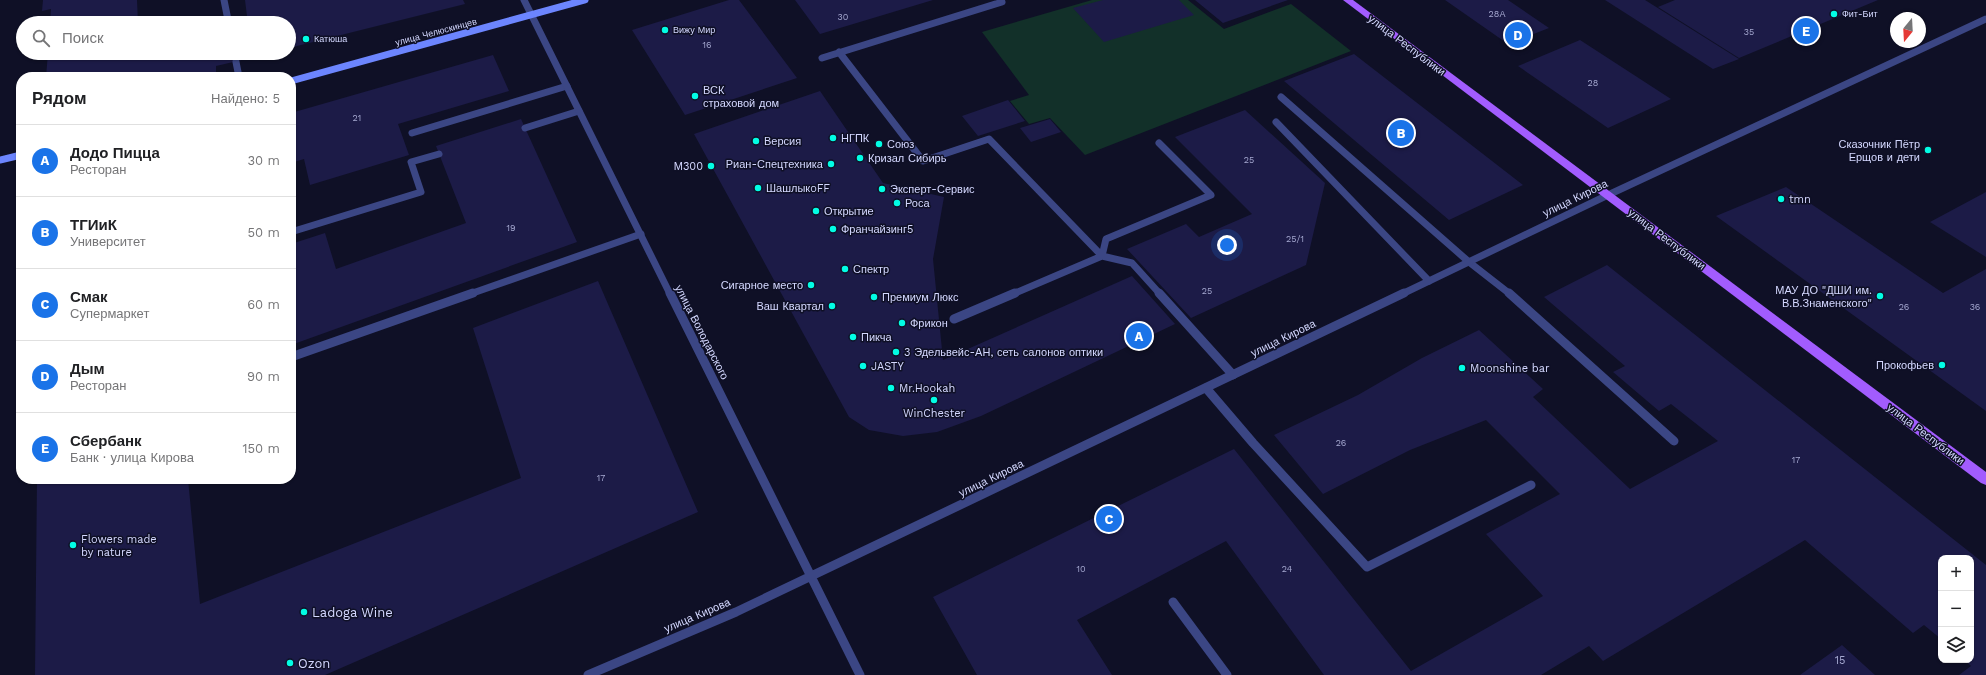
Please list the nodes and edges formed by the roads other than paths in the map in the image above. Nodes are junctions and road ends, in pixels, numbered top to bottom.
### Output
1 (224, 0) edge
2 (524, 0) edge
3 (585, 0) edge
4 (1000, 0) edge
5 (1347, 0) edge
6 (532, 14) junction
7 (227, 16) edge
8 (1986, 19) edge
9 (840, 52) junction
10 (822, 58) dead end
11 (236, 62) dead end
12 (238, 72) edge
13 (296, 80) edge
14 (567, 86) junction
15 (1281, 97) dead end
16 (579, 111) junction
17 (1276, 122) dead end
18 (525, 128) dead end
19 (412, 133) dead end
20 (1160, 143) dead end
21 (439, 154) dead end
22 (16, 156) edge
23 (0, 160) edge
24 (1608, 195) junction
25 (296, 230) edge
26 (641, 234) junction
27 (1102, 256) junction
28 (1469, 262) junction
29 (1429, 281) junction
30 (954, 319) dead end
31 (296, 356) edge
32 (1234, 375) junction
33 (1206, 388) junction
34 (1674, 441) dead end
35 (1986, 479) edge
36 (1530, 485) dead end
37 (810, 576) junction
38 (1173, 602) dead end
39 (588, 675) edge
40 (860, 675) edge
41 (1227, 675) edge

1 - 7 street
2 - 6 street, улица Володарского
3 - 6 main road, улица Челюскинцев
4 - 9 street
5 - 24 main road, улица Республики
6 - 13 main road, улица Челюскинцев
6 - 14 street, улица Володарского
8 - 24 street, улица Кирова
9 - 10 street
9 - 27 street
11 - 12 street
14 - 16 street, улица Володарского
14 - 19 street
15 - 28 street
16 - 18 street
16 - 26 street, улица Володарского
17 - 29 street
20 - 27 street
21 - 25 street
22 - 23 main road
24 - 28 street, улица Кирова
24 - 35 main road, улица Республики
26 - 31 street
26 - 37 street, улица Володарского
27 - 30 street
27 - 32 street
28 - 29 street, улица Кирова
28 - 34 street
29 - 32 street, улица Кирова
32 - 33 street, улица Кирова
33 - 36 street
33 - 37 street, улица Кирова
37 - 39 street, улица Кирова
37 - 40 street, улица Володарского
38 - 41 street

